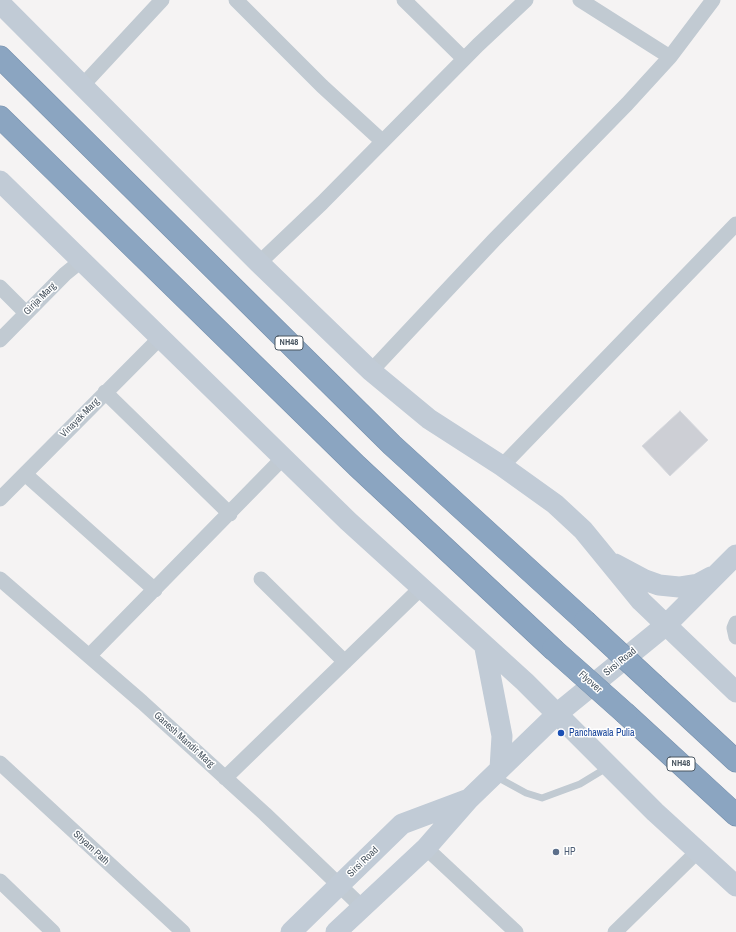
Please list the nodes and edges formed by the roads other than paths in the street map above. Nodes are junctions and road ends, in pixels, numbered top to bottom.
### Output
1 (162, 0) edge
2 (236, 0) edge
3 (404, 0) edge
4 (526, 0) edge
5 (580, 0) edge
6 (713, 0) edge
7 (0, 3) edge
8 (0, 57) edge
9 (670, 58) junction
10 (464, 59) junction
11 (82, 86) junction
12 (0, 117) edge
13 (382, 140) junction
14 (0, 181) edge
15 (736, 224) edge
16 (81, 261) junction
17 (259, 263) junction
18 (0, 287) edge
19 (26, 313) junction
20 (160, 338) junction
21 (0, 340) edge
22 (370, 371) junction
23 (105, 392) junction
24 (284, 457) junction
25 (502, 466) junction
26 (25, 474) junction
27 (0, 499) edge
28 (230, 514) junction
29 (736, 555) edge
30 (604, 558) junction
31 (717, 574) junction
32 (0, 579) edge
33 (261, 579) dead end
34 (421, 588) junction
35 (155, 590) junction
36 (736, 623) edge
37 (666, 626) junction
38 (736, 637) edge
39 (485, 648) junction
40 (89, 656) junction
41 (345, 662) junction
42 (736, 692) edge
43 (558, 713) junction
44 (736, 761) edge
45 (0, 763) edge
46 (610, 766) junction
47 (497, 772) junction
48 (225, 778) junction
49 (468, 800) junction
50 (736, 815) edge
51 (426, 848) junction
52 (697, 852) junction
53 (0, 880) edge
54 (339, 886) junction
55 (736, 886) edge
56 (362, 907) junction
57 (53, 932) edge
58 (183, 932) edge
59 (291, 932) edge
60 (336, 932) edge
61 (516, 932) edge
62 (615, 932) edge

1 - 11 street
2 - 13 street
3 - 10 street
4 - 10 street
5 - 9 street
6 - 9 street
7 - 11 street
8 - 44 highway, NH48, bridge
9 - 22 street
10 - 13 street
11 - 17 street
12 - 50 highway, Flyover / NH48, bridge
13 - 17 street
14 - 16 street
15 - 25 street
16 - 19 street, Girija Marg
16 - 20 street
17 - 22 street
18 - 19 street
19 - 21 street, Girija Marg
20 - 23 street, Vinayak Marg
20 - 24 street
22 - 25 street
23 - 26 street, Vinayak Marg
23 - 28 street
24 - 28 street
24 - 34 street
25 - 30 street
26 - 27 street, Vinayak Marg
26 - 35 street
28 - 35 street
29 - 31 street, Sirsi Road
30 - 31 street
30 - 37 street
31 - 37 street, Sirsi Road
32 - 40 street, Ganesh Mandir Marg
33 - 41 street
34 - 39 street
34 - 41 street
35 - 40 street
36 - 38 street
37 - 42 street
37 - 43 street, Sirsi Road
39 - 43 street
39 - 47 street
40 - 48 street, Ganesh Mandir Marg
41 - 48 street
43 - 46 street
43 - 47 street, Sirsi Road
45 - 58 street, Shyam Path
46 - 47 lane
46 - 52 street
47 - 49 street, Sirsi Road
48 - 54 street, Ganesh Mandir Marg
49 - 51 street, Sirsi Road
49 - 54 street, Sirsi Road
51 - 56 street, Sirsi Road
51 - 61 street
52 - 55 street
52 - 62 street
53 - 57 street
54 - 56 street, Ganesh Mandir Marg
54 - 59 street, Sirsi Road
56 - 60 street, Sirsi Road

